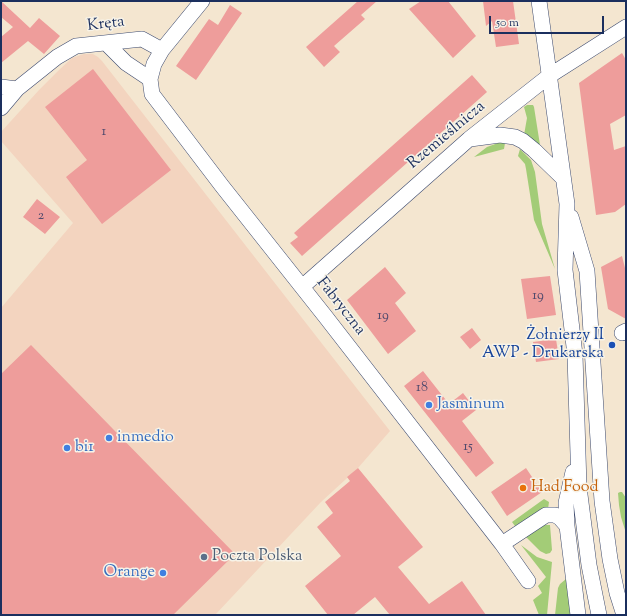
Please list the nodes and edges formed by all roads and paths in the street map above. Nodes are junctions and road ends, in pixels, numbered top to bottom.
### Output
1 (202, 1) edge
2 (539, 1) edge
3 (626, 27) edge
4 (107, 44) junction
5 (162, 50) junction
6 (549, 76) junction
7 (150, 79) junction
8 (1, 87) edge
9 (17, 89) junction
10 (1, 108) edge
11 (469, 139) junction
12 (563, 178) junction
13 (567, 204) junction
14 (302, 288) junction
15 (577, 456) junction
16 (567, 526) junction
17 (502, 544) junction
18 (611, 564) junction
19 (626, 577) edge
20 (528, 580) dead end
21 (578, 615) edge
22 (599, 615) edge
23 (624, 615) edge

1 - 5 street
2 - 6 street
3 - 6 street, Rzemieślnicza
4 - 5 street, Kręta
4 - 7 street
4 - 9 street, Kręta
5 - 7 street
6 - 11 street, Rzemieślnicza
6 - 12 street
7 - 14 street, Fabryczna
8 - 9 street
9 - 10 street, Kręta
11 - 12 street
11 - 14 street, Rzemieślnicza
12 - 13 street
13 - 15 street
13 - 18 street
14 - 17 street, Fabryczna
15 - 16 street
15 - 22 street
16 - 17 street
16 - 21 street
17 - 20 street, Fabryczna
18 - 19 street
18 - 23 street

